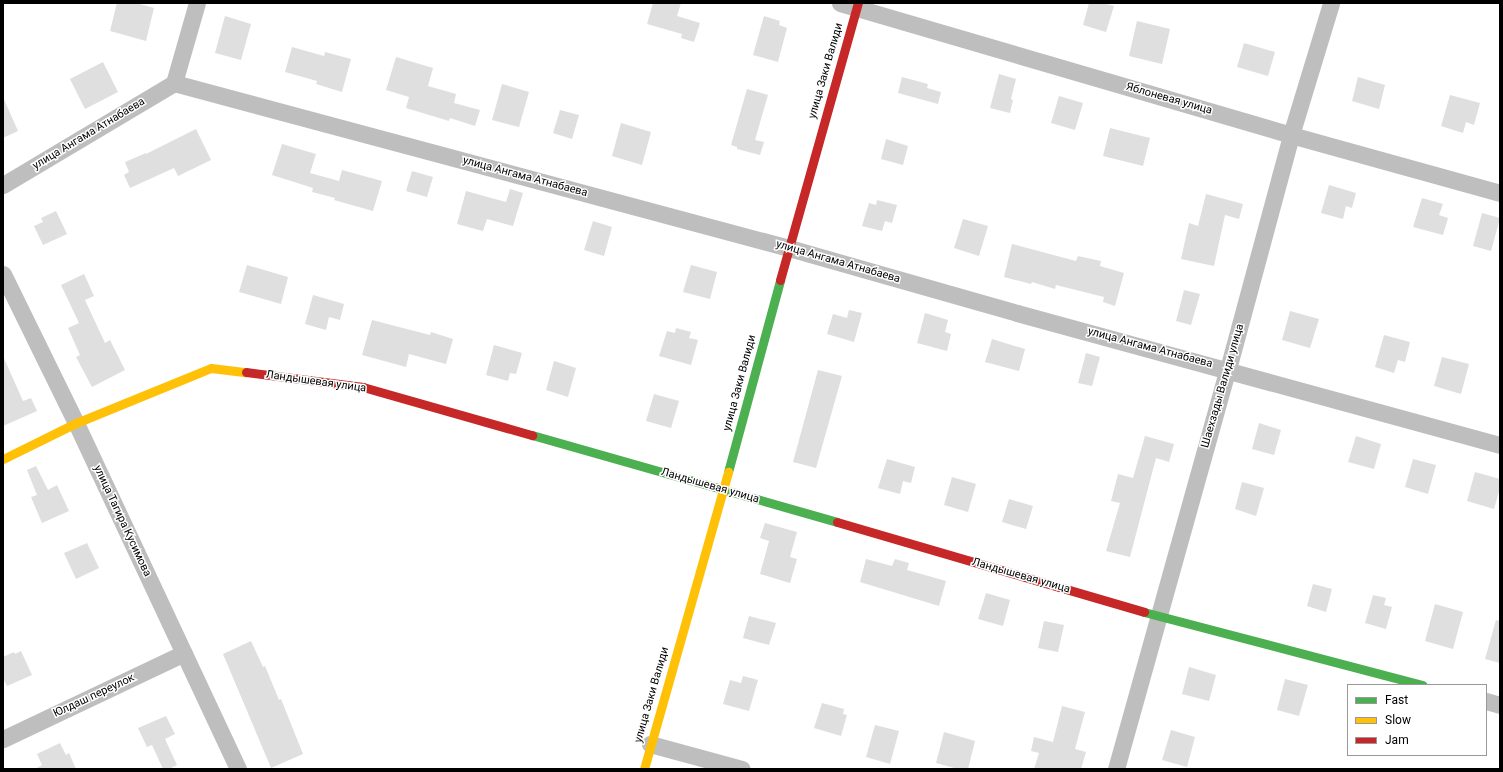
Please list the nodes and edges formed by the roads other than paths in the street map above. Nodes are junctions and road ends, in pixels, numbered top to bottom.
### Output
1 (197, 3) edge
2 (840, 3) edge
3 (1331, 3) edge
4 (857, 6) edge
5 (174, 83) junction
6 (1292, 135) junction
7 (3, 185) edge
8 (1500, 193) edge
9 (789, 248) junction
10 (3, 274) edge
11 (1228, 369) junction
12 (76, 423) junction
13 (1500, 445) edge
14 (3, 458) edge
15 (724, 490) junction
16 (1158, 616) junction
17 (184, 653) junction
18 (1419, 684) edge
19 (1487, 701) edge
20 (1500, 705) edge
21 (3, 739) edge
22 (650, 744) junction
23 (238, 769) edge
24 (644, 769) edge
25 (742, 769) edge
26 (1116, 769) edge

1 - 5 street
2 - 4 street, Яблоневая улица
3 - 6 street, Шаехзады Валиди улица
4 - 6 street, Яблоневая улица
4 - 9 street, улица Заки Валиди
5 - 7 street, улица Ангама Атнабаева
5 - 9 street, улица Ангама Атнабаева
6 - 8 street, Яблоневая улица
6 - 11 street, Шаехзады Валиди улица
9 - 11 street, улица Ангама Атнабаева
9 - 15 street, улица Заки Валиди
10 - 12 street, улица Тагира Кусимова
11 - 13 street, улица Ангама Атнабаева
11 - 16 street, Шаехзады Валиди улица
12 - 14 street, Ландышевая улица
12 - 15 street, Ландышевая улица
12 - 17 street, улица Тагира Кусимова
15 - 16 street, Ландышевая улица
15 - 22 street, улица Заки Валиди
16 - 18 street, Ландышевая улица
16 - 26 street, Шаехзады Валиди улица
17 - 21 street, Юлдаш переулок
17 - 23 street, улица Тагира Кусимова
19 - 20 street
22 - 24 street, улица Заки Валиди
22 - 25 street

